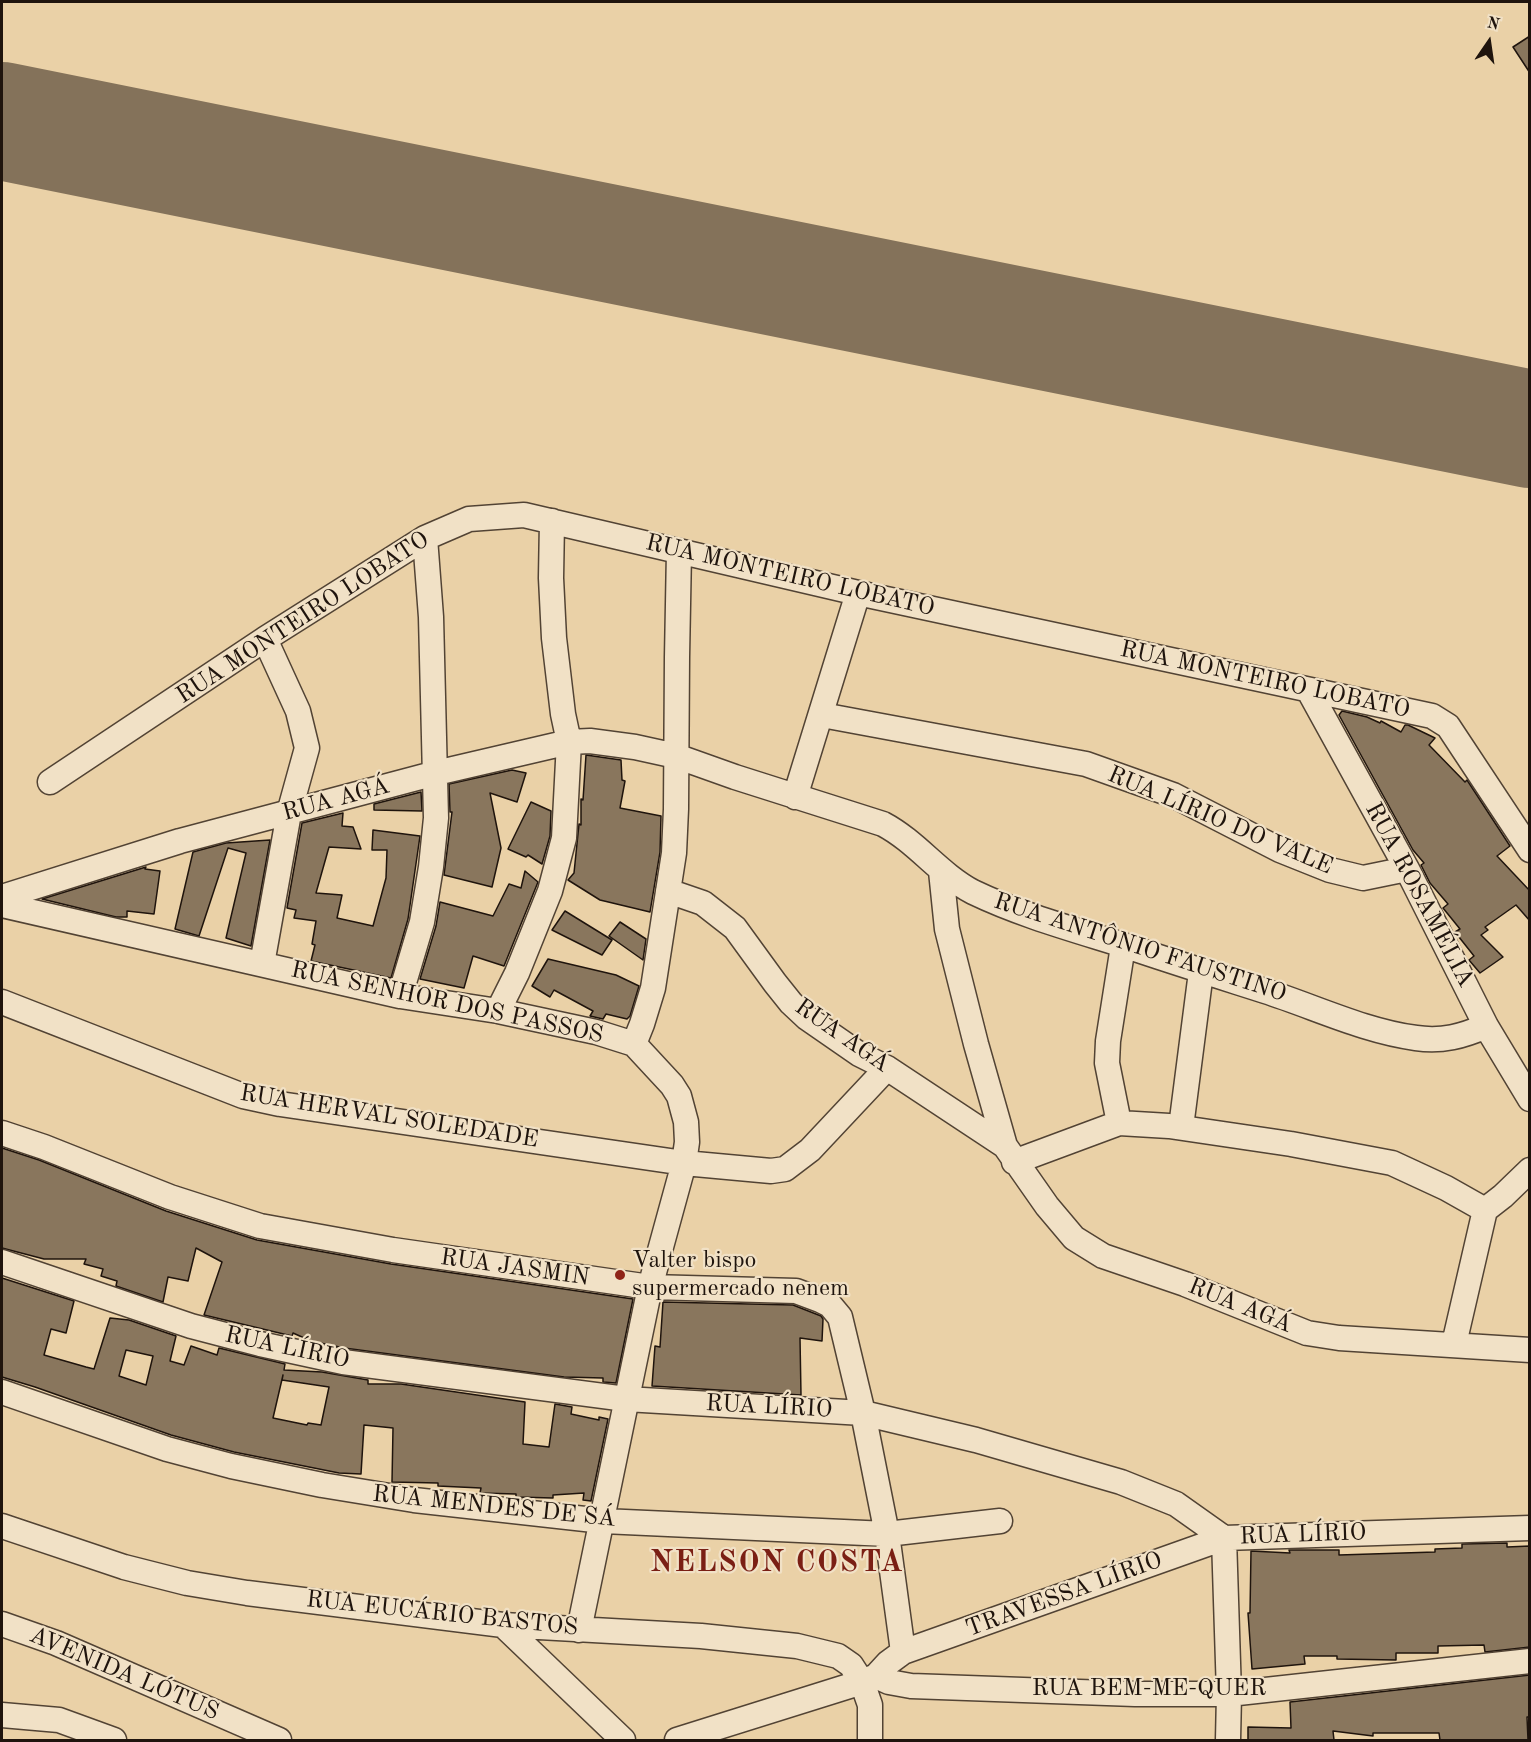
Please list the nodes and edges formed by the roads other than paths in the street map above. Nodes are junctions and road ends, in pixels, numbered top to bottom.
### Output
1 (552, 520) junction
2 (425, 538) junction
3 (679, 551) junction
4 (858, 593) junction
5 (265, 639) junction
6 (1309, 691) junction
7 (822, 715) junction
8 (569, 742) junction
9 (676, 756) junction
10 (436, 773) junction
11 (50, 782) dead end
12 (795, 797) junction
13 (290, 813) junction
14 (1530, 850) edge
15 (1407, 868) junction
16 (941, 870) junction
17 (668, 891) junction
18 (2, 897) edge
19 (2, 905) edge
20 (1123, 945) junction
21 (262, 964) junction
22 (1201, 972) junction
23 (400, 996) junction
24 (2, 1002) edge
25 (498, 1011) junction
26 (1486, 1026) junction
27 (634, 1044) junction
28 (887, 1068) junction
29 (1530, 1099) edge
30 (1119, 1123) junction
31 (1181, 1127) junction
32 (2, 1133) edge
33 (1009, 1154) junction
34 (684, 1163) junction
35 (1530, 1170) edge
36 (1485, 1209) junction
37 (2, 1262) edge
38 (650, 1287) junction
39 (1455, 1344) junction
40 (1530, 1350) edge
41 (2, 1392) edge
42 (626, 1399) junction
43 (863, 1413) junction
44 (603, 1521) junction
45 (1000, 1521) dead end
46 (2, 1526) edge
47 (1530, 1528) edge
48 (887, 1534) junction
49 (1224, 1538) junction
50 (2, 1624) edge
51 (503, 1625) junction
52 (579, 1630) junction
53 (903, 1652) junction
54 (1530, 1661) edge
55 (869, 1679) junction
56 (1229, 1694) junction
57 (2, 1715) edge
58 (114, 1740) edge
59 (279, 1740) edge
60 (622, 1740) edge
61 (677, 1740) edge
62 (870, 1740) edge
63 (1228, 1740) edge

1 - 2 street, RUA MONTEIRO LOBATO
1 - 3 street, RUA MONTEIRO LOBATO
1 - 8 street
2 - 5 street, RUA MONTEIRO LOBATO
2 - 10 street
3 - 4 street, RUA MONTEIRO LOBATO
3 - 9 street
4 - 6 street, RUA MONTEIRO LOBATO
4 - 7 street
5 - 11 street, RUA MONTEIRO LOBATO
5 - 13 street
6 - 14 street, RUA MONTEIRO LOBATO
6 - 15 street, RUA ROSAMÉLIA
7 - 12 street
7 - 15 street, RUA LÍRIO DO VALE
8 - 9 street, RUA AGÁ
8 - 10 street, RUA AGÁ
8 - 25 street
9 - 12 street, RUA ANTÔNIO FAUSTINO
9 - 17 street
10 - 13 street, RUA AGÁ
10 - 23 street
12 - 16 street, RUA ANTÔNIO FAUSTINO
13 - 18 street, RUA AGÁ
13 - 21 street
15 - 26 street, RUA ROSAMÉLIA
16 - 20 street, RUA ANTÔNIO FAUSTINO
16 - 33 street, RUA AGÁ
17 - 27 street
17 - 28 street, RUA AGÁ
19 - 21 street, RUA SENHOR DOS PASSOS
20 - 22 street, RUA ANTÔNIO FAUSTINO
20 - 30 street
21 - 23 street, RUA SENHOR DOS PASSOS
22 - 26 street, RUA ANTÔNIO FAUSTINO
22 - 31 street
23 - 25 street, RUA SENHOR DOS PASSOS
24 - 34 street, RUA HERVAL SOLEDADE
25 - 27 street, RUA SENHOR DOS PASSOS
26 - 29 street, RUA ROSAMÉLIA
27 - 34 street, RUA SENHOR DOS PASSOS
28 - 33 street, RUA AGÁ
28 - 34 street, RUA HERVAL SOLEDADE
30 - 31 street
30 - 33 street
31 - 36 street
32 - 38 street, RUA JASMIN
33 - 39 street, RUA AGÁ
34 - 38 street, RUA SENHOR DOS PASSOS
35 - 36 street
36 - 39 street
37 - 42 street, RUA LÍRIO
38 - 42 street, RUA SENHOR DOS PASSOS
38 - 43 street, RUA JASMIN
39 - 40 street, RUA AGÁ
41 - 44 street, RUA MENDES DE SÁ
42 - 43 street, RUA LÍRIO
42 - 44 street, RUA SENHOR DOS PASSOS
43 - 48 street, RUA JASMIN
43 - 49 street, RUA LÍRIO
44 - 48 street, RUA MENDES DE SÁ
44 - 52 street, RUA SENHOR DOS PASSOS
45 - 48 street, RUA MENDES DE SÁ
46 - 51 street, RUA EUCÁRIO BASTOS
47 - 49 street, RUA LÍRIO
48 - 53 street, RUA JASMIN
49 - 53 street, TRAVESSA LÍRIO
49 - 56 street
50 - 59 street, AVENIDA LÓTUS
51 - 52 street, RUA EUCÁRIO BASTOS
51 - 60 street
52 - 55 street, RUA EUCÁRIO BASTOS
53 - 55 street
54 - 56 street, RUA BEM-ME-QUER
55 - 56 street, RUA BEM-ME-QUER
55 - 61 street
55 - 62 street
56 - 63 street
57 - 58 street

